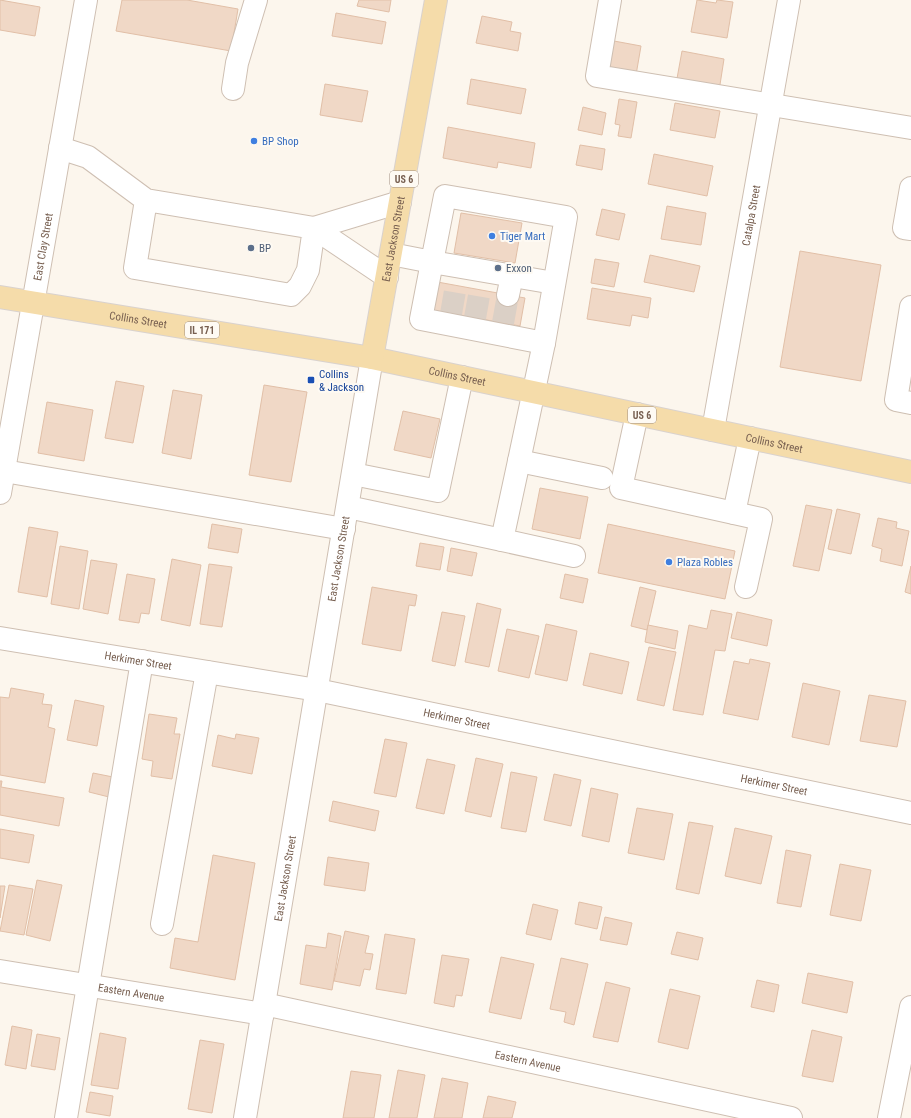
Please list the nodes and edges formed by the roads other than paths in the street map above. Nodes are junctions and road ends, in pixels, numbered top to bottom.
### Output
1 (86, 0) edge
2 (256, 0) edge
3 (436, 0) edge
4 (610, 0) edge
5 (788, 0) edge
6 (233, 89) dead end
7 (770, 105) junction
8 (911, 128) edge
9 (60, 148) junction
10 (911, 188) edge
11 (146, 200) junction
12 (400, 202) junction
13 (314, 228) junction
14 (911, 229) edge
15 (391, 254) junction
16 (432, 262) junction
17 (387, 277) junction
18 (554, 283) junction
19 (0, 297) edge
20 (33, 302) junction
21 (911, 307) edge
22 (544, 343) junction
23 (372, 358) junction
24 (462, 377) junction
25 (534, 392) junction
26 (911, 403) edge
27 (637, 414) junction
28 (713, 430) junction
29 (750, 438) junction
30 (519, 460) junction
31 (4, 471) junction
32 (911, 472) edge
33 (353, 474) junction
34 (602, 478) dead end
35 (0, 493) edge
36 (348, 507) junction
37 (734, 513) junction
38 (344, 529) junction
39 (502, 540) junction
40 (574, 556) dead end
41 (746, 586) dead end
42 (0, 638) edge
43 (142, 661) junction
44 (207, 672) junction
45 (317, 690) junction
46 (911, 813) edge
47 (162, 924) dead end
48 (0, 971) edge
49 (87, 985) junction
50 (911, 1007) edge
51 (263, 1009) junction
52 (66, 1118) edge
53 (245, 1118) edge
54 (792, 1118) edge
55 (889, 1118) edge

1 - 9 street, East Clay Street
2 - 6 street
3 - 12 main road, East Jackson Street / US 6
4 - 7 street
5 - 7 street, Catalpa Street
7 - 8 street
7 - 28 street, Catalpa Street
9 - 11 street
9 - 20 street, East Clay Street
10 - 14 street
11 - 13 street
11 - 13 street
12 - 13 street
12 - 15 main road, East Jackson Street / US 6
13 - 17 street
15 - 16 street
15 - 17 main road, East Jackson Street / US 6
16 - 18 street
16 - 18 street
16 - 22 street
17 - 23 main road, East Jackson Street / US 6
18 - 22 street
19 - 20 main road, Collins Street / IL 171
20 - 23 main road, Collins Street / IL 171
20 - 31 street, East Clay Street
21 - 26 street
22 - 25 street
23 - 24 main road, Collins Street / US 6
23 - 33 street, East Jackson Street
24 - 25 main road, Collins Street / US 6
24 - 33 street
25 - 27 main road, Collins Street / US 6
25 - 30 street
27 - 28 main road, Collins Street / US 6
27 - 37 street
28 - 29 main road, Collins Street / US 6
29 - 32 main road, Collins Street / US 6
29 - 37 street
30 - 34 street
30 - 39 street
31 - 35 street, East Clay Street
31 - 38 street
33 - 36 street, East Jackson Street
36 - 38 street, East Jackson Street
36 - 39 street
37 - 41 street
38 - 45 street, East Jackson Street
39 - 40 street
42 - 43 street, Herkimer Street
43 - 44 street, Herkimer Street
43 - 49 street
44 - 45 street, Herkimer Street
44 - 47 street
45 - 46 street, Herkimer Street
45 - 51 street, East Jackson Street
48 - 49 street, Eastern Avenue
49 - 51 street, Eastern Avenue
49 - 52 street
50 - 55 street
51 - 53 street, East Jackson Street
51 - 54 street, Eastern Avenue

